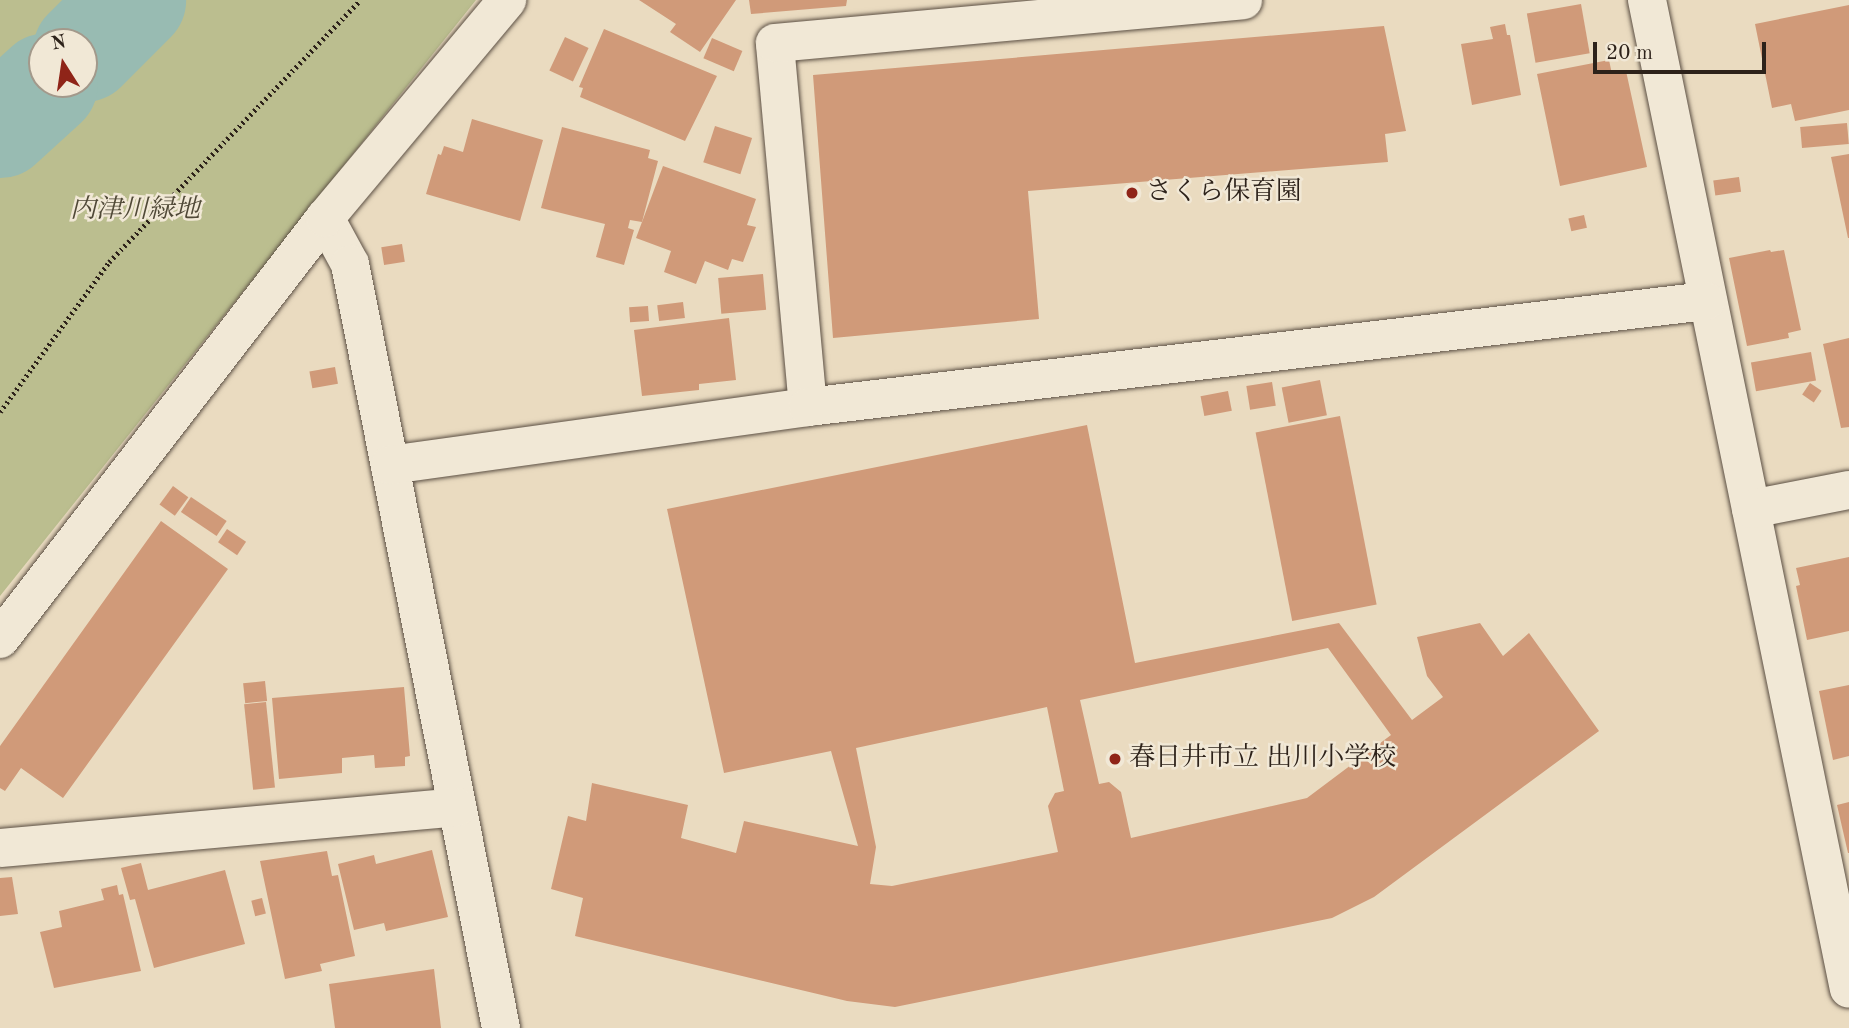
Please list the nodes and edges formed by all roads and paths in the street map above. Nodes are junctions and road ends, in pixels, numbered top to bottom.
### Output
1 (360, 0) edge
2 (507, 0) edge
3 (1242, 0) edge
4 (1647, 0) edge
5 (1064, 8) edge
6 (325, 218) junction
7 (1706, 301) junction
8 (808, 407) junction
9 (0, 412) edge
10 (390, 465) junction
11 (1849, 490) edge
12 (1751, 509) junction
13 (0, 639) edge
14 (457, 807) junction
15 (0, 848) edge
16 (1849, 989) edge
17 (500, 1028) edge

1 - 9 path
2 - 6 street
3 - 5 street
4 - 7 street
5 - 8 street
6 - 10 street
6 - 13 street
7 - 8 street
7 - 12 street
8 - 10 street
10 - 14 street
11 - 12 street
12 - 16 street
14 - 15 street
14 - 17 street

